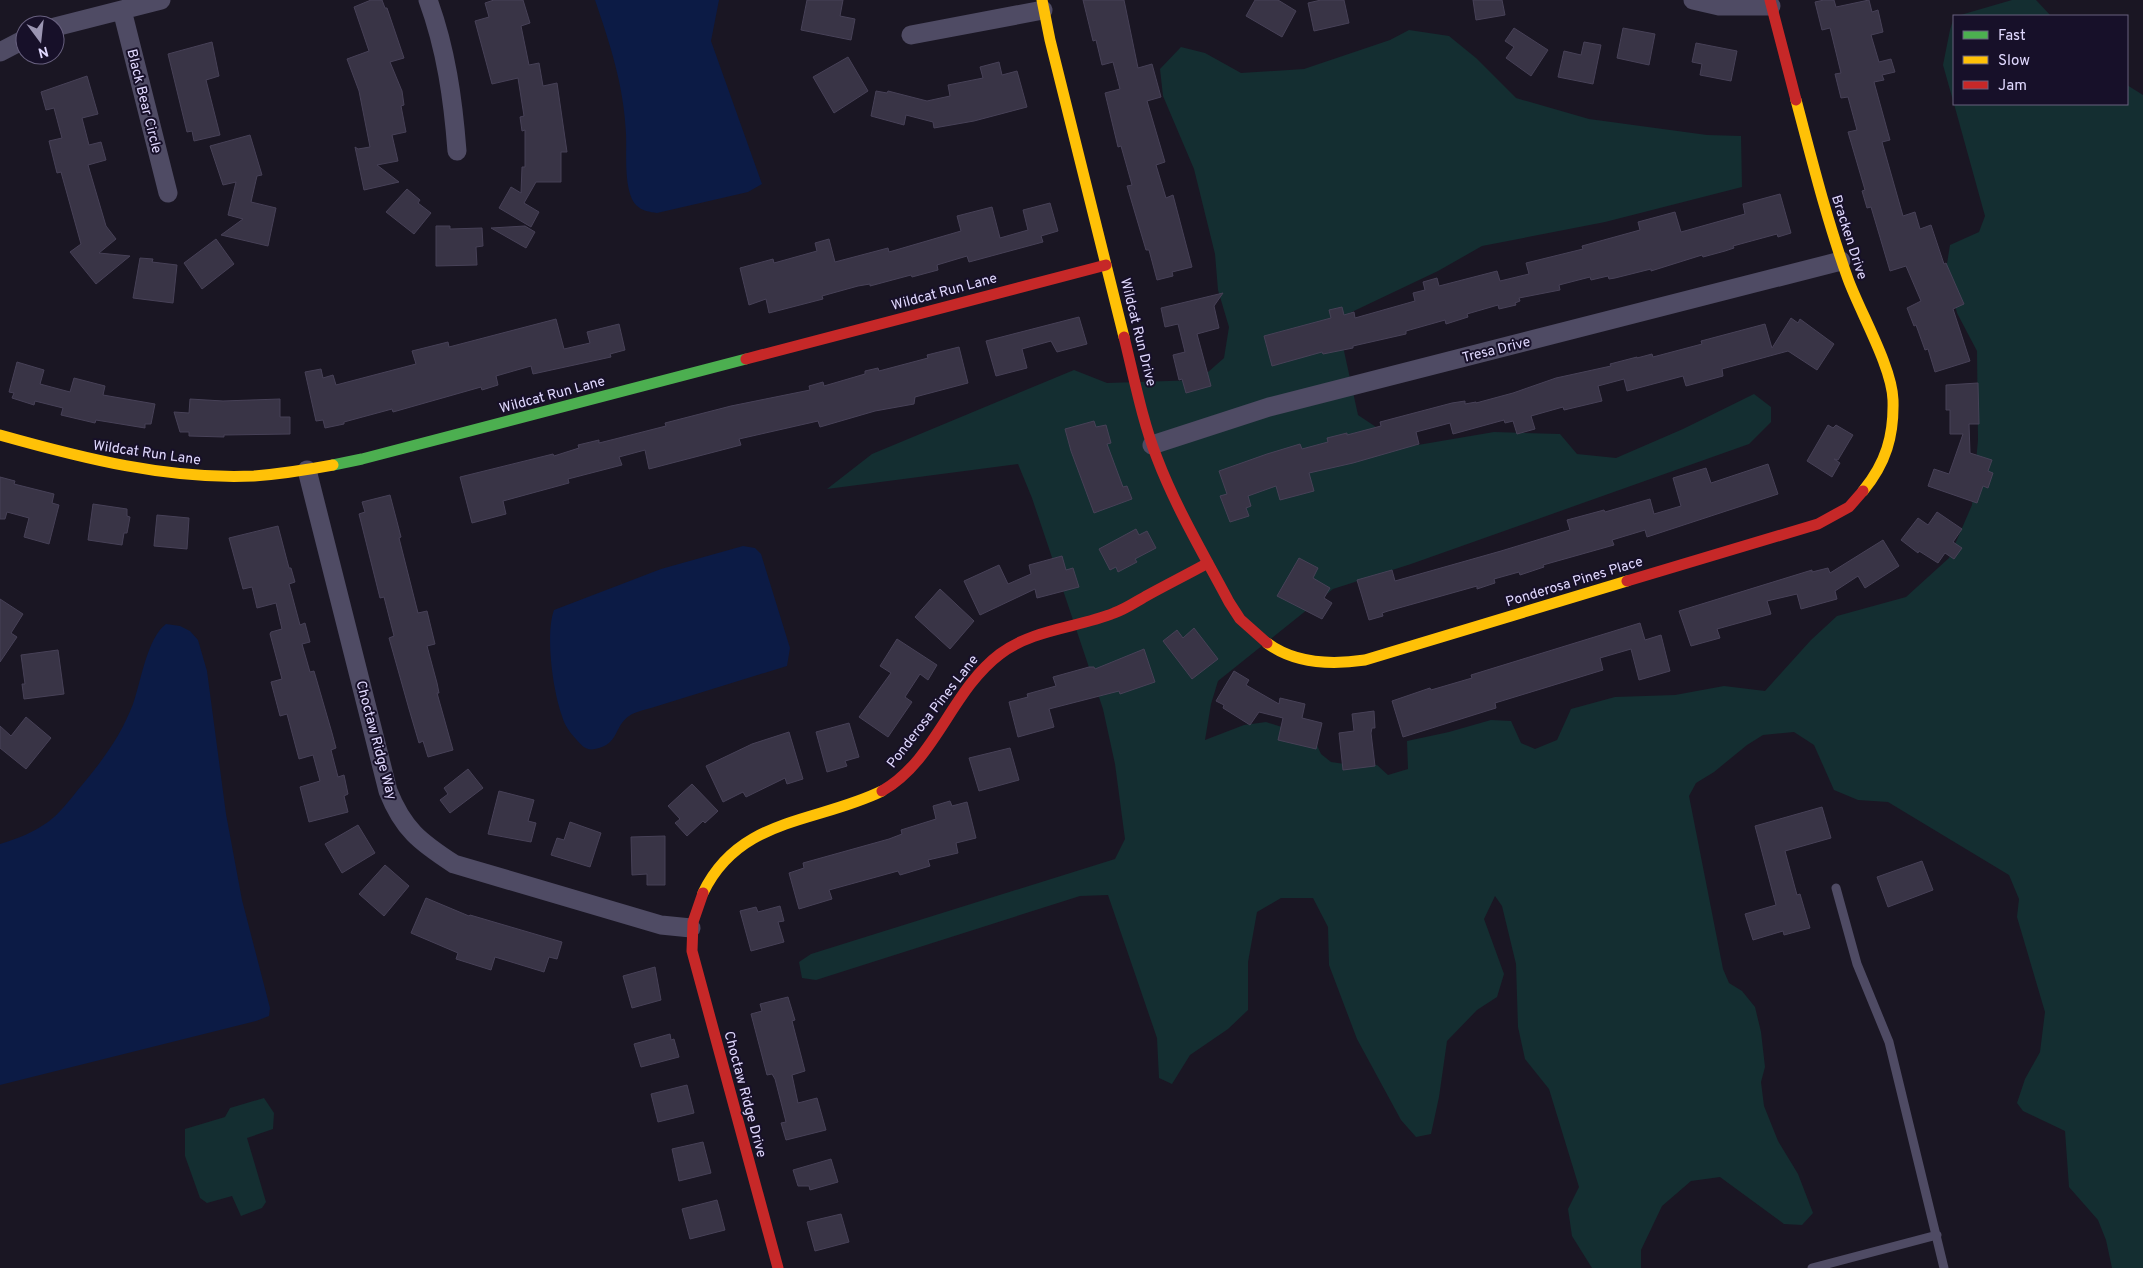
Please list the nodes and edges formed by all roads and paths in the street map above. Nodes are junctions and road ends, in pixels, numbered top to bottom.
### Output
1 (161, 0) edge
2 (428, 0) edge
3 (1693, 0) edge
4 (1771, 3) edge
5 (1043, 5) edge
6 (122, 10) junction
7 (65, 24) edge
8 (912, 35) dead end
9 (15, 44) edge
10 (0, 52) edge
11 (457, 151) dead end
12 (168, 193) dead end
13 (1841, 261) junction
14 (1106, 265) junction
15 (0, 435) edge
16 (1152, 445) junction
17 (308, 470) junction
18 (1874, 477) joint
19 (1208, 563) junction
20 (1268, 644) joint
21 (1836, 888) dead end
22 (691, 928) junction
23 (1937, 1235) junction
24 (778, 1268) edge
25 (1812, 1268) edge
26 (1944, 1268) edge

1 - 6 street
2 - 11 street
3 - 4 street
4 - 13 street, Bracken Drive
5 - 8 street
5 - 14 street, Wildcat Run Drive
6 - 7 street
6 - 12 street, Black Bear Circle
9 - 10 street
13 - 16 street, Tresa Drive
13 - 18 street, Bracken Drive
14 - 16 street, Wildcat Run Drive
14 - 17 street, Wildcat Run Lane
15 - 17 street, Wildcat Run Lane
16 - 19 street, Wildcat Run Drive
17 - 22 street, Choctaw Ridge Way
18 - 20 street, Ponderosa Pines Place
19 - 20 street, Wildcat Run Drive
19 - 22 street, Ponderosa Pines Lane
21 - 23 lane
22 - 24 street, Choctaw Ridge Drive
23 - 25 lane
23 - 26 lane

